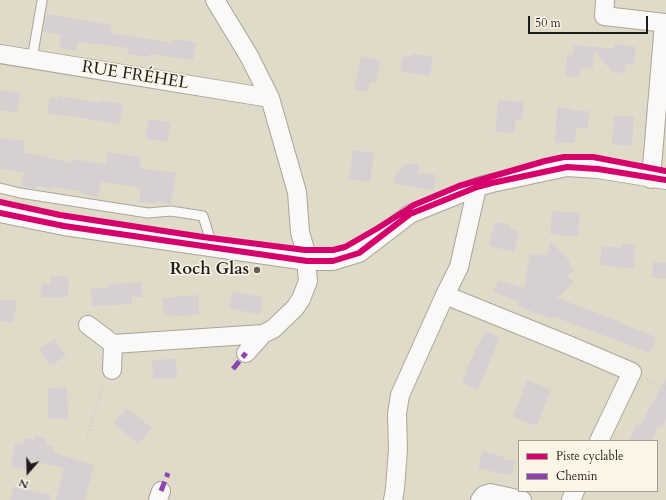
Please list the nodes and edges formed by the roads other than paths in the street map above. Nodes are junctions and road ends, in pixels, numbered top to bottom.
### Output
1 (215, 0) edge
2 (605, 0) edge
3 (42, 1) dead end
4 (665, 23) edge
5 (0, 54) edge
6 (32, 59) junction
7 (270, 98) junction
8 (659, 179) edge
9 (478, 187) junction
10 (0, 188) edge
11 (0, 213) edge
12 (213, 248) junction
13 (307, 261) junction
14 (446, 295) junction
15 (88, 325) dead end
16 (263, 334) junction
17 (112, 344) junction
18 (246, 353) dead end
19 (112, 370) road end
20 (599, 440) edge
21 (393, 500) edge
22 (480, 500) edge
23 (522, 500) edge

1 - 7 street
2 - 4 street
3 - 6 lane
4 - 8 street
5 - 6 street, RUE FRÉHEL
6 - 7 street, RUE FRÉHEL
7 - 13 street
8 - 9 street
9 - 13 street
9 - 14 street
10 - 12 lane
11 - 12 street
12 - 13 street
13 - 16 street
14 - 20 street
14 - 21 street
15 - 17 street
16 - 17 street
16 - 18 street
17 - 19 street
22 - 23 street

